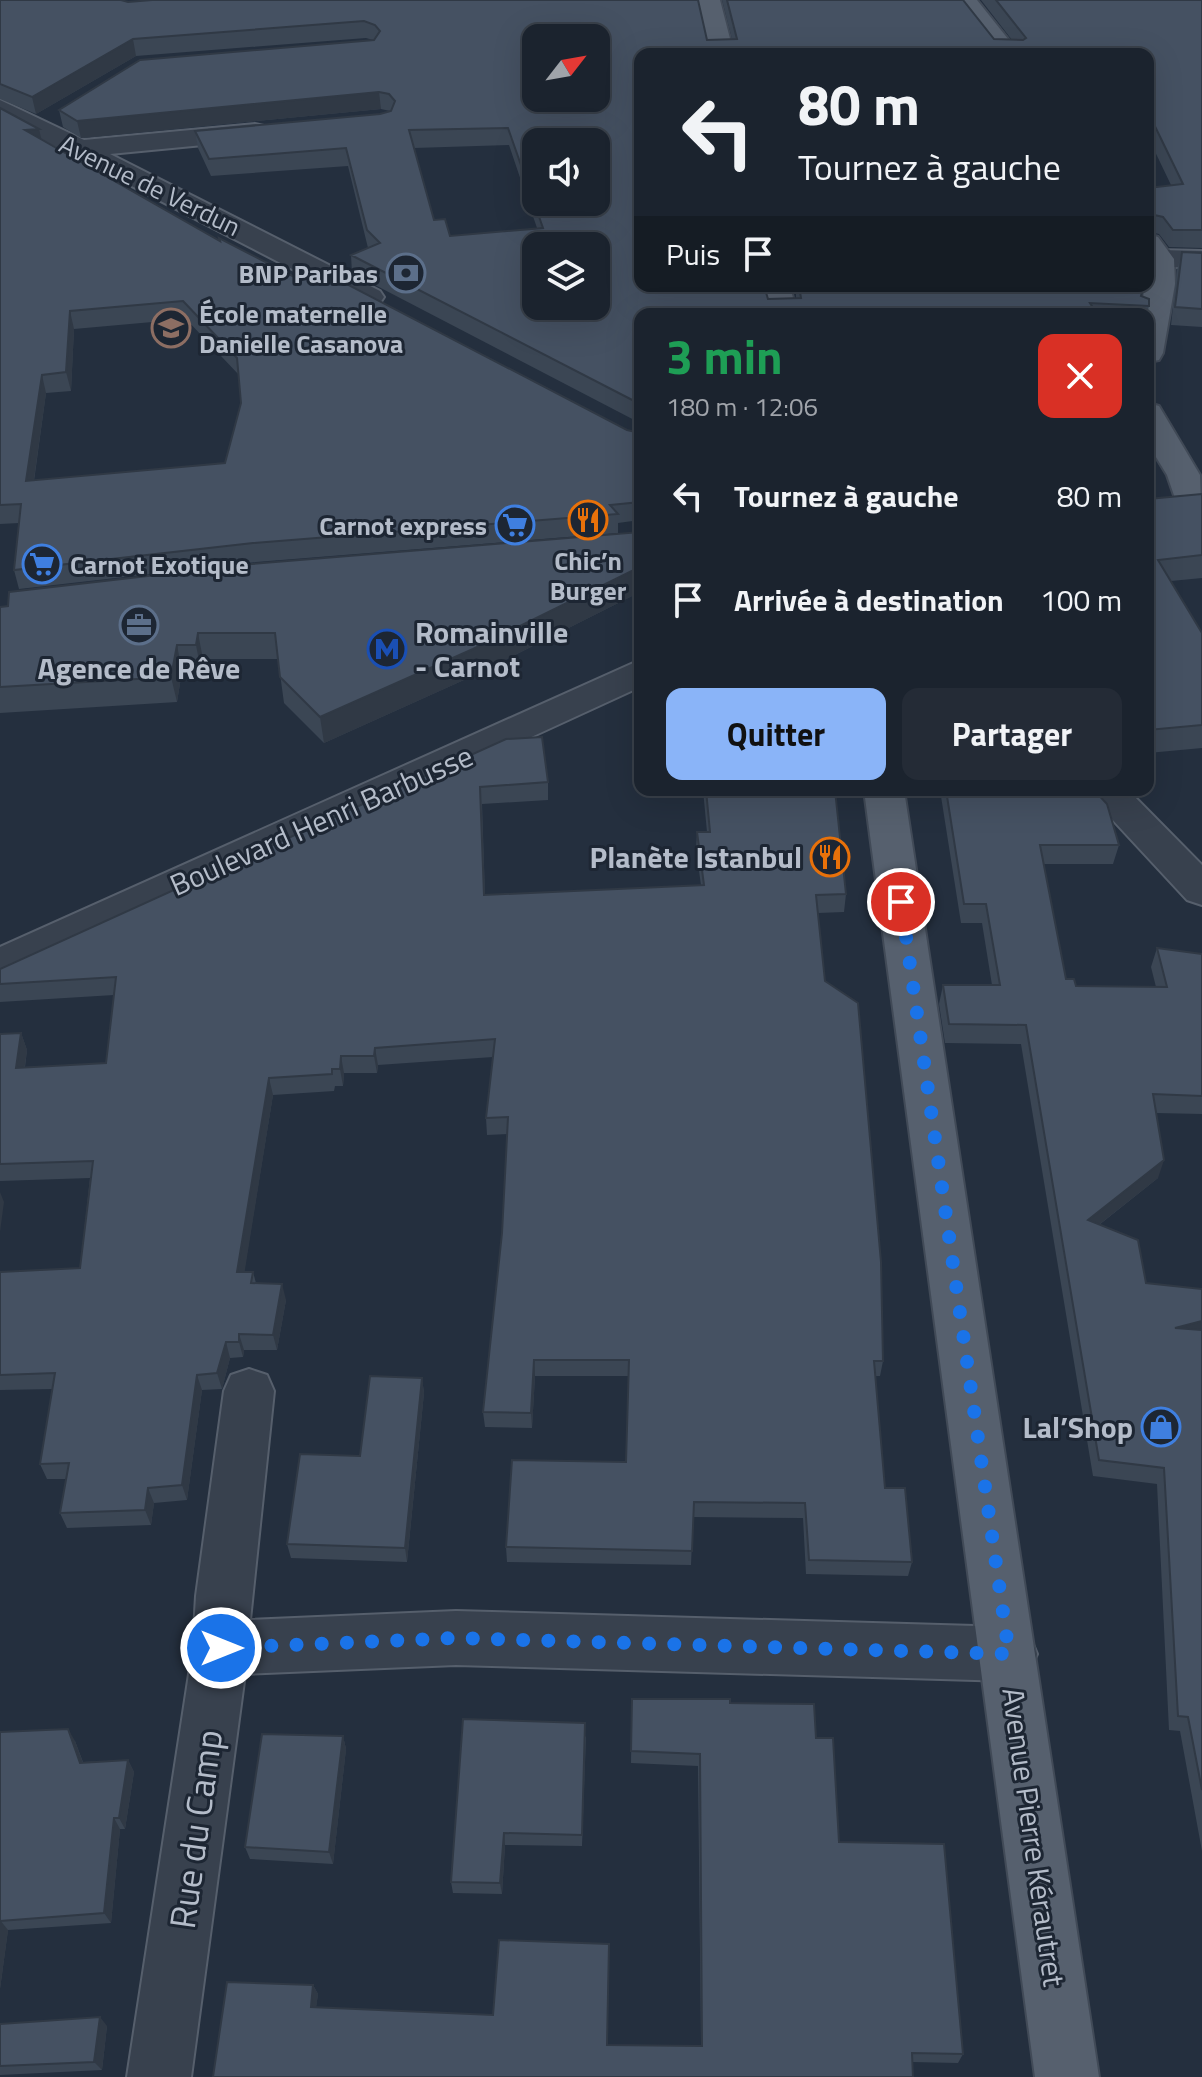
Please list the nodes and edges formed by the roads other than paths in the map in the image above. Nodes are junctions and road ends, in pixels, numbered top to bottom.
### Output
1 (708, 0) edge
2 (964, 0) edge
3 (720, 48) edge
4 (1002, 48) edge
5 (0, 108) edge
6 (64, 114) edge
7 (34, 127) junction
8 (276, 130) edge
9 (76, 149) junction
10 (1154, 251) edge
11 (1202, 260) edge
12 (388, 307) edge
13 (1154, 318) edge
14 (1154, 431) edge
15 (1174, 460) edge
16 (1184, 498) edge
17 (634, 675) edge
18 (885, 796) edge
19 (1111, 796) edge
20 (1202, 890) edge
21 (0, 965) edge
22 (249, 1391) dead end
23 (221, 1648) junction
24 (1009, 1654) junction
25 (159, 2077) edge
26 (1067, 2077) edge

1 - 3 main road
2 - 4 main road
5 - 7 street, Avenue de Verdun
6 - 7 street
7 - 9 street, Avenue de Verdun
8 - 9 street
9 - 12 street, Avenue de Verdun
10 - 11 street
10 - 13 main road
14 - 15 main road
15 - 16 main road
17 - 21 street, Boulevard Henri Barbusse
18 - 24 main road, Avenue Pierre Kérautret
19 - 20 street
22 - 23 street, Rue du Camp
23 - 24 street
23 - 25 street, Rue du Camp
24 - 26 main road, Avenue Pierre Kérautret

